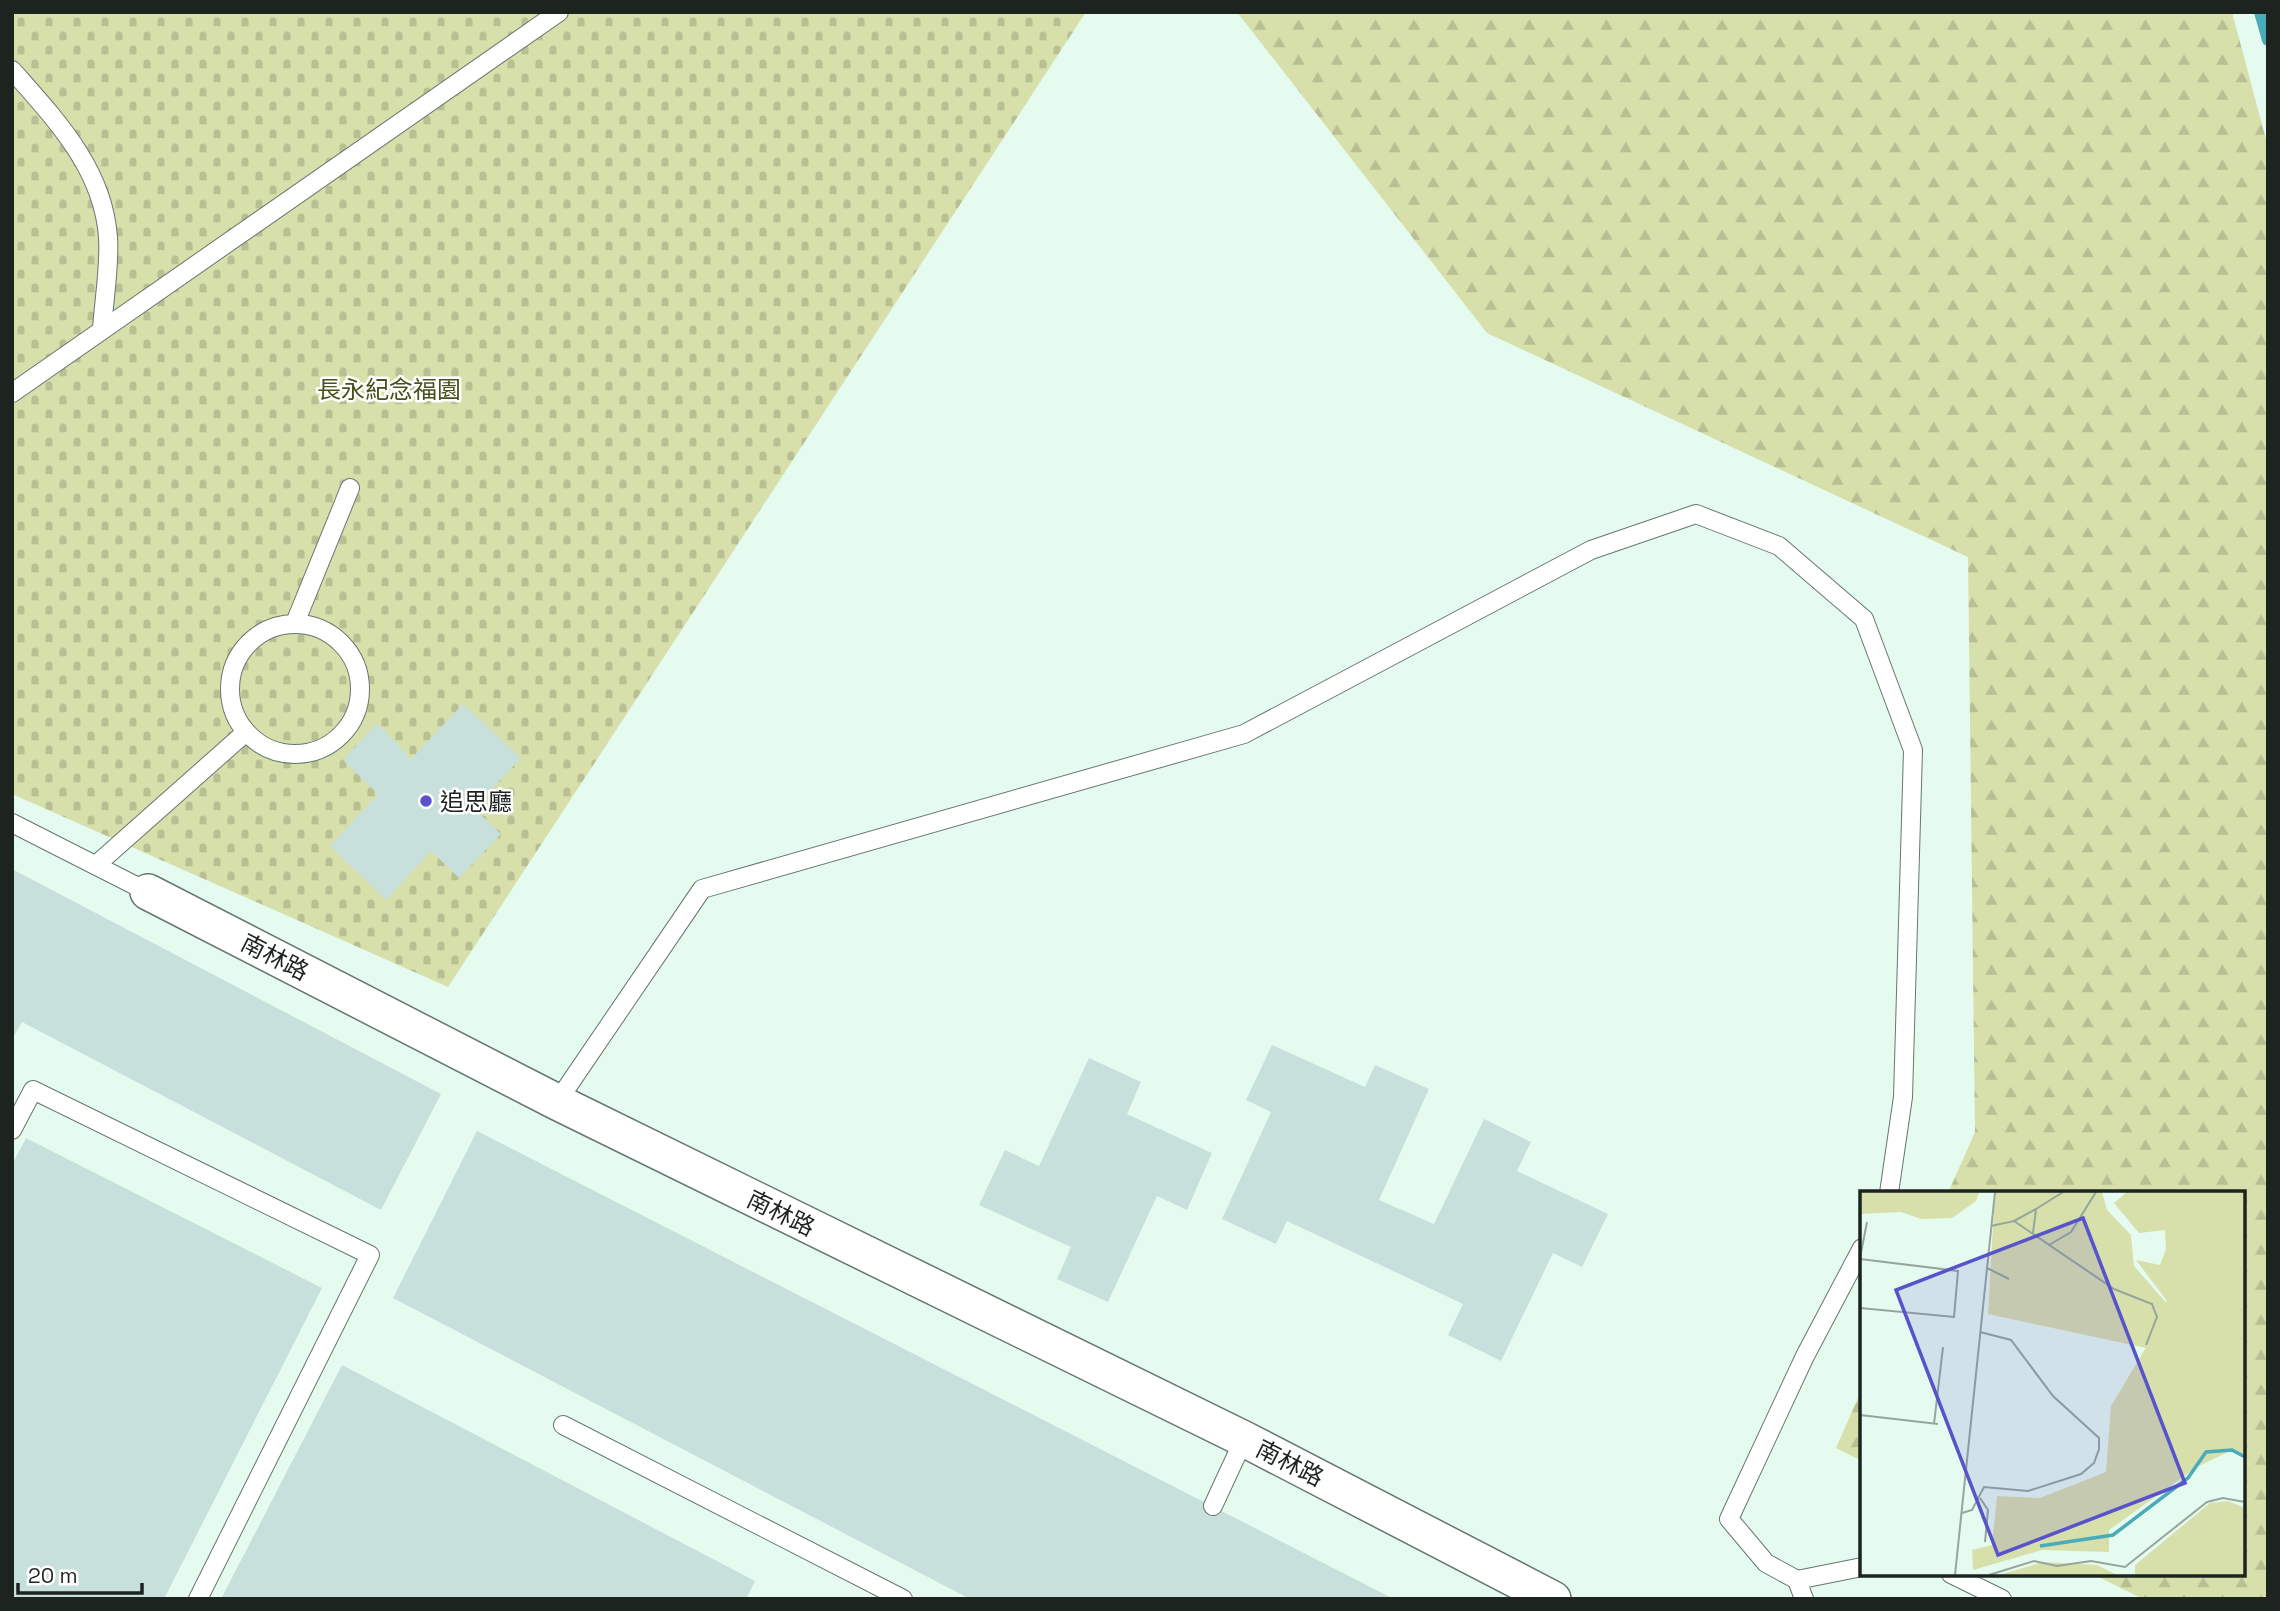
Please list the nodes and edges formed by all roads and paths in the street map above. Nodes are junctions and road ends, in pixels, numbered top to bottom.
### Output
1 (559, 12) edge
2 (12, 70) edge
3 (102, 329) junction
4 (12, 393) edge
5 (350, 488) dead end
6 (295, 623) junction
7 (246, 732) junction
8 (12, 822) edge
9 (96, 865) junction
10 (148, 892) joint
11 (557, 1102) junction
12 (12, 1130) edge
13 (1889, 1191) edge
14 (1860, 1252) edge
15 (563, 1424) dead end
16 (1244, 1439) junction
17 (1213, 1506) dead end
18 (1860, 1567) edge
19 (1955, 1576) edge
20 (1797, 1580) junction
21 (198, 1599) edge
22 (903, 1599) edge
23 (1553, 1599) edge
24 (1804, 1599) edge
25 (2002, 1599) edge

1 - 3 lane
2 - 3 lane
3 - 4 lane
5 - 6 lane
6 - 7 lane
6 - 7 lane
7 - 9 lane
8 - 9 lane, 南林路
9 - 10 lane, 南林路
10 - 11 street, 南林路
11 - 13 lane
11 - 16 street, 南林路
12 - 21 lane
14 - 20 lane
15 - 22 lane
16 - 17 lane
16 - 23 street, 南林路
18 - 20 lane
19 - 25 lane
20 - 24 lane

